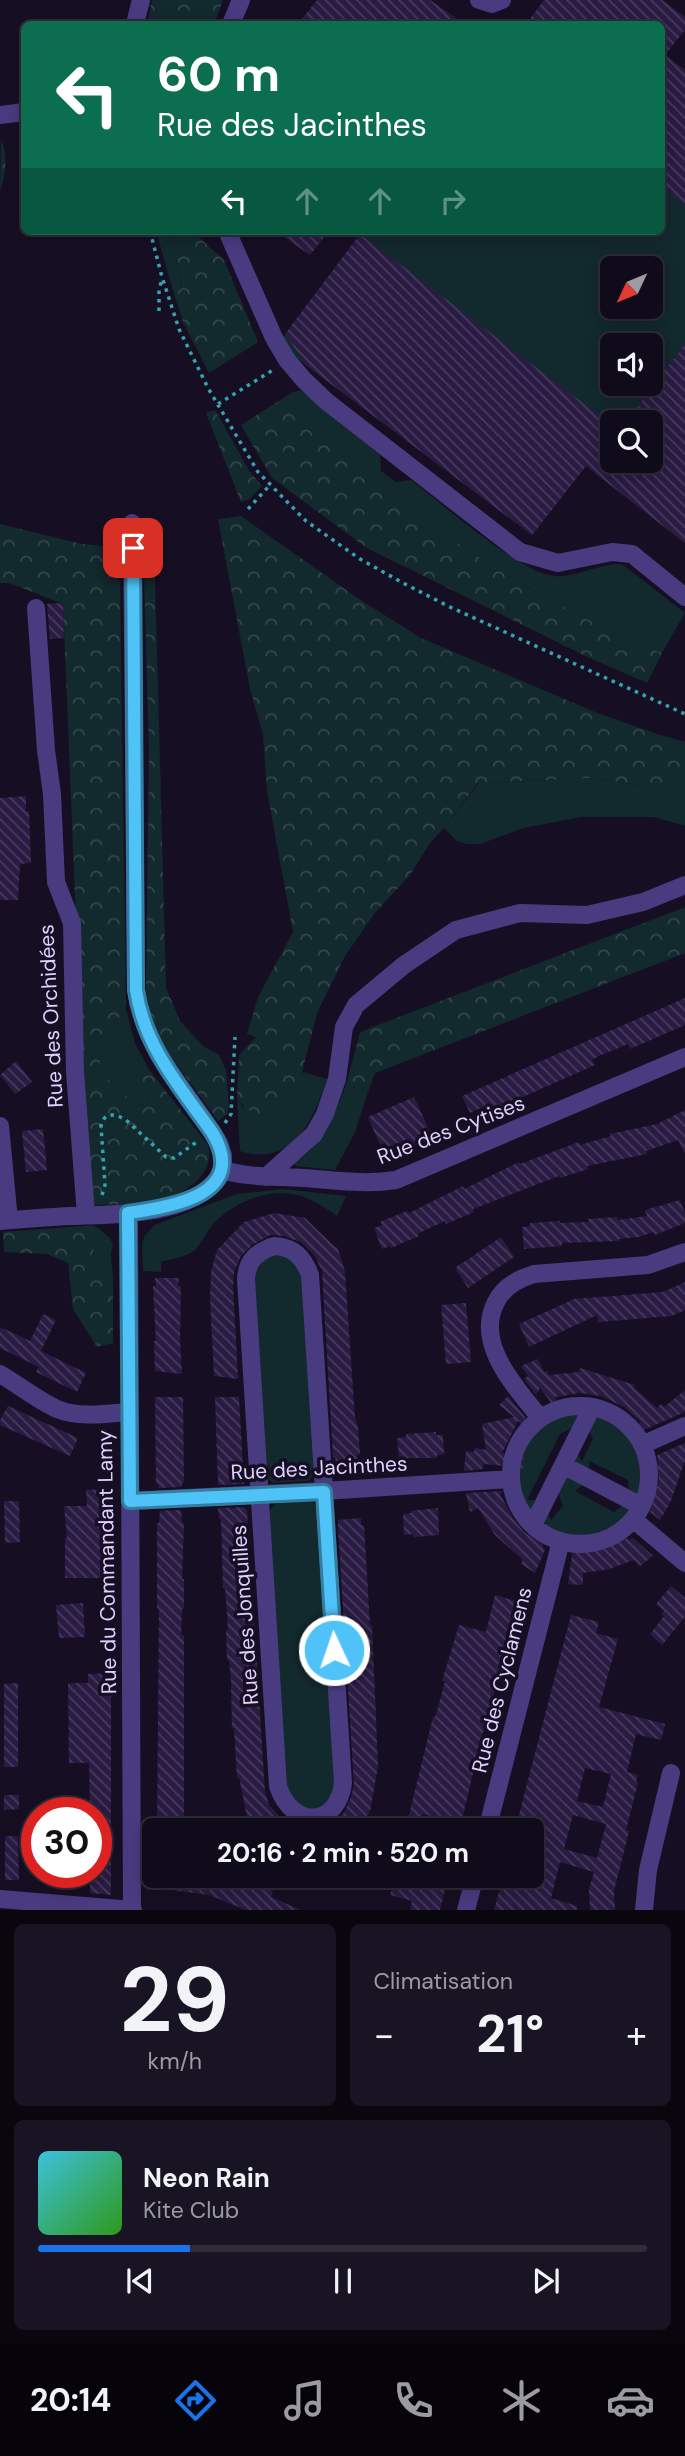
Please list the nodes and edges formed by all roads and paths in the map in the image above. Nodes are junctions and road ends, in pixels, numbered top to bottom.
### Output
1 (141, 0) edge
2 (241, 0) edge
3 (479, 0) edge
4 (502, 0) edge
5 (136, 21) edge
6 (231, 21) edge
7 (21, 112) edge
8 (0, 115) edge
9 (151, 235) edge
10 (229, 235) edge
11 (162, 277) junction
12 (159, 311) dead end
13 (287, 360) junction
14 (218, 404) junction
15 (270, 486) junction
16 (248, 509) dead end
17 (132, 523) dead end
18 (685, 597) edge
19 (36, 608) dead end
20 (685, 714) edge
21 (685, 886) edge
22 (235, 1037) dead end
23 (685, 1057) edge
24 (232, 1114) dead end
25 (0, 1126) edge
26 (212, 1132) junction
27 (223, 1170) junction
28 (266, 1177) junction
29 (85, 1208) junction
30 (128, 1213) junction
31 (5, 1220) edge
32 (685, 1251) edge
33 (0, 1374) edge
34 (592, 1406) junction
35 (129, 1412) junction
36 (540, 1418) junction
37 (685, 1426) edge
38 (642, 1445) junction
39 (563, 1465) junction
40 (511, 1479) junction
41 (324, 1492) junction
42 (260, 1494) junction
43 (130, 1501) junction
44 (637, 1513) junction
45 (533, 1525) junction
46 (561, 1541) junction
47 (685, 1563) edge
48 (671, 1773) dead end
49 (490, 1818) edge
50 (472, 1888) edge
51 (0, 1899) edge
52 (39, 1906) edge
53 (133, 1910) edge
54 (466, 1910) edge
55 (644, 1910) edge

1 - 5 street
2 - 6 street
3 - 4 street
7 - 8 street
9 - 11 path
10 - 13 street
11 - 12 path
11 - 14 path
13 - 14 path
13 - 18 street
14 - 15 path
15 - 16 path
15 - 20 path
17 - 26 street
19 - 29 street, Rue des Orchidées
21 - 28 street
22 - 24 path
23 - 28 street, Rue des Cytises
25 - 31 street
26 - 27 street
26 - 29 path
27 - 28 street, Rue des Cytises
27 - 30 street
29 - 30 street
29 - 31 street
30 - 35 street, Rue du Commandant Lamy
32 - 36 street
33 - 35 street
34 - 36 street
34 - 38 street
34 - 39 street
35 - 43 street, Rue du Commandant Lamy
36 - 40 street
37 - 38 street
38 - 44 street
39 - 44 street
39 - 45 street
40 - 41 street, Rue des Jacinthes
40 - 45 street
41 - 42 street, Rue des Jacinthes
41 - 42 street, Rue des Jonquilles
41 - 42 street, Rue des Jonquilles
42 - 43 street, Rue des Jacinthes
43 - 53 street, Rue du Commandant Lamy
44 - 46 street
44 - 47 street
45 - 46 street
46 - 49 street, Rue des Cyclamens
48 - 55 street
50 - 54 street
51 - 52 street
52 - 53 street

